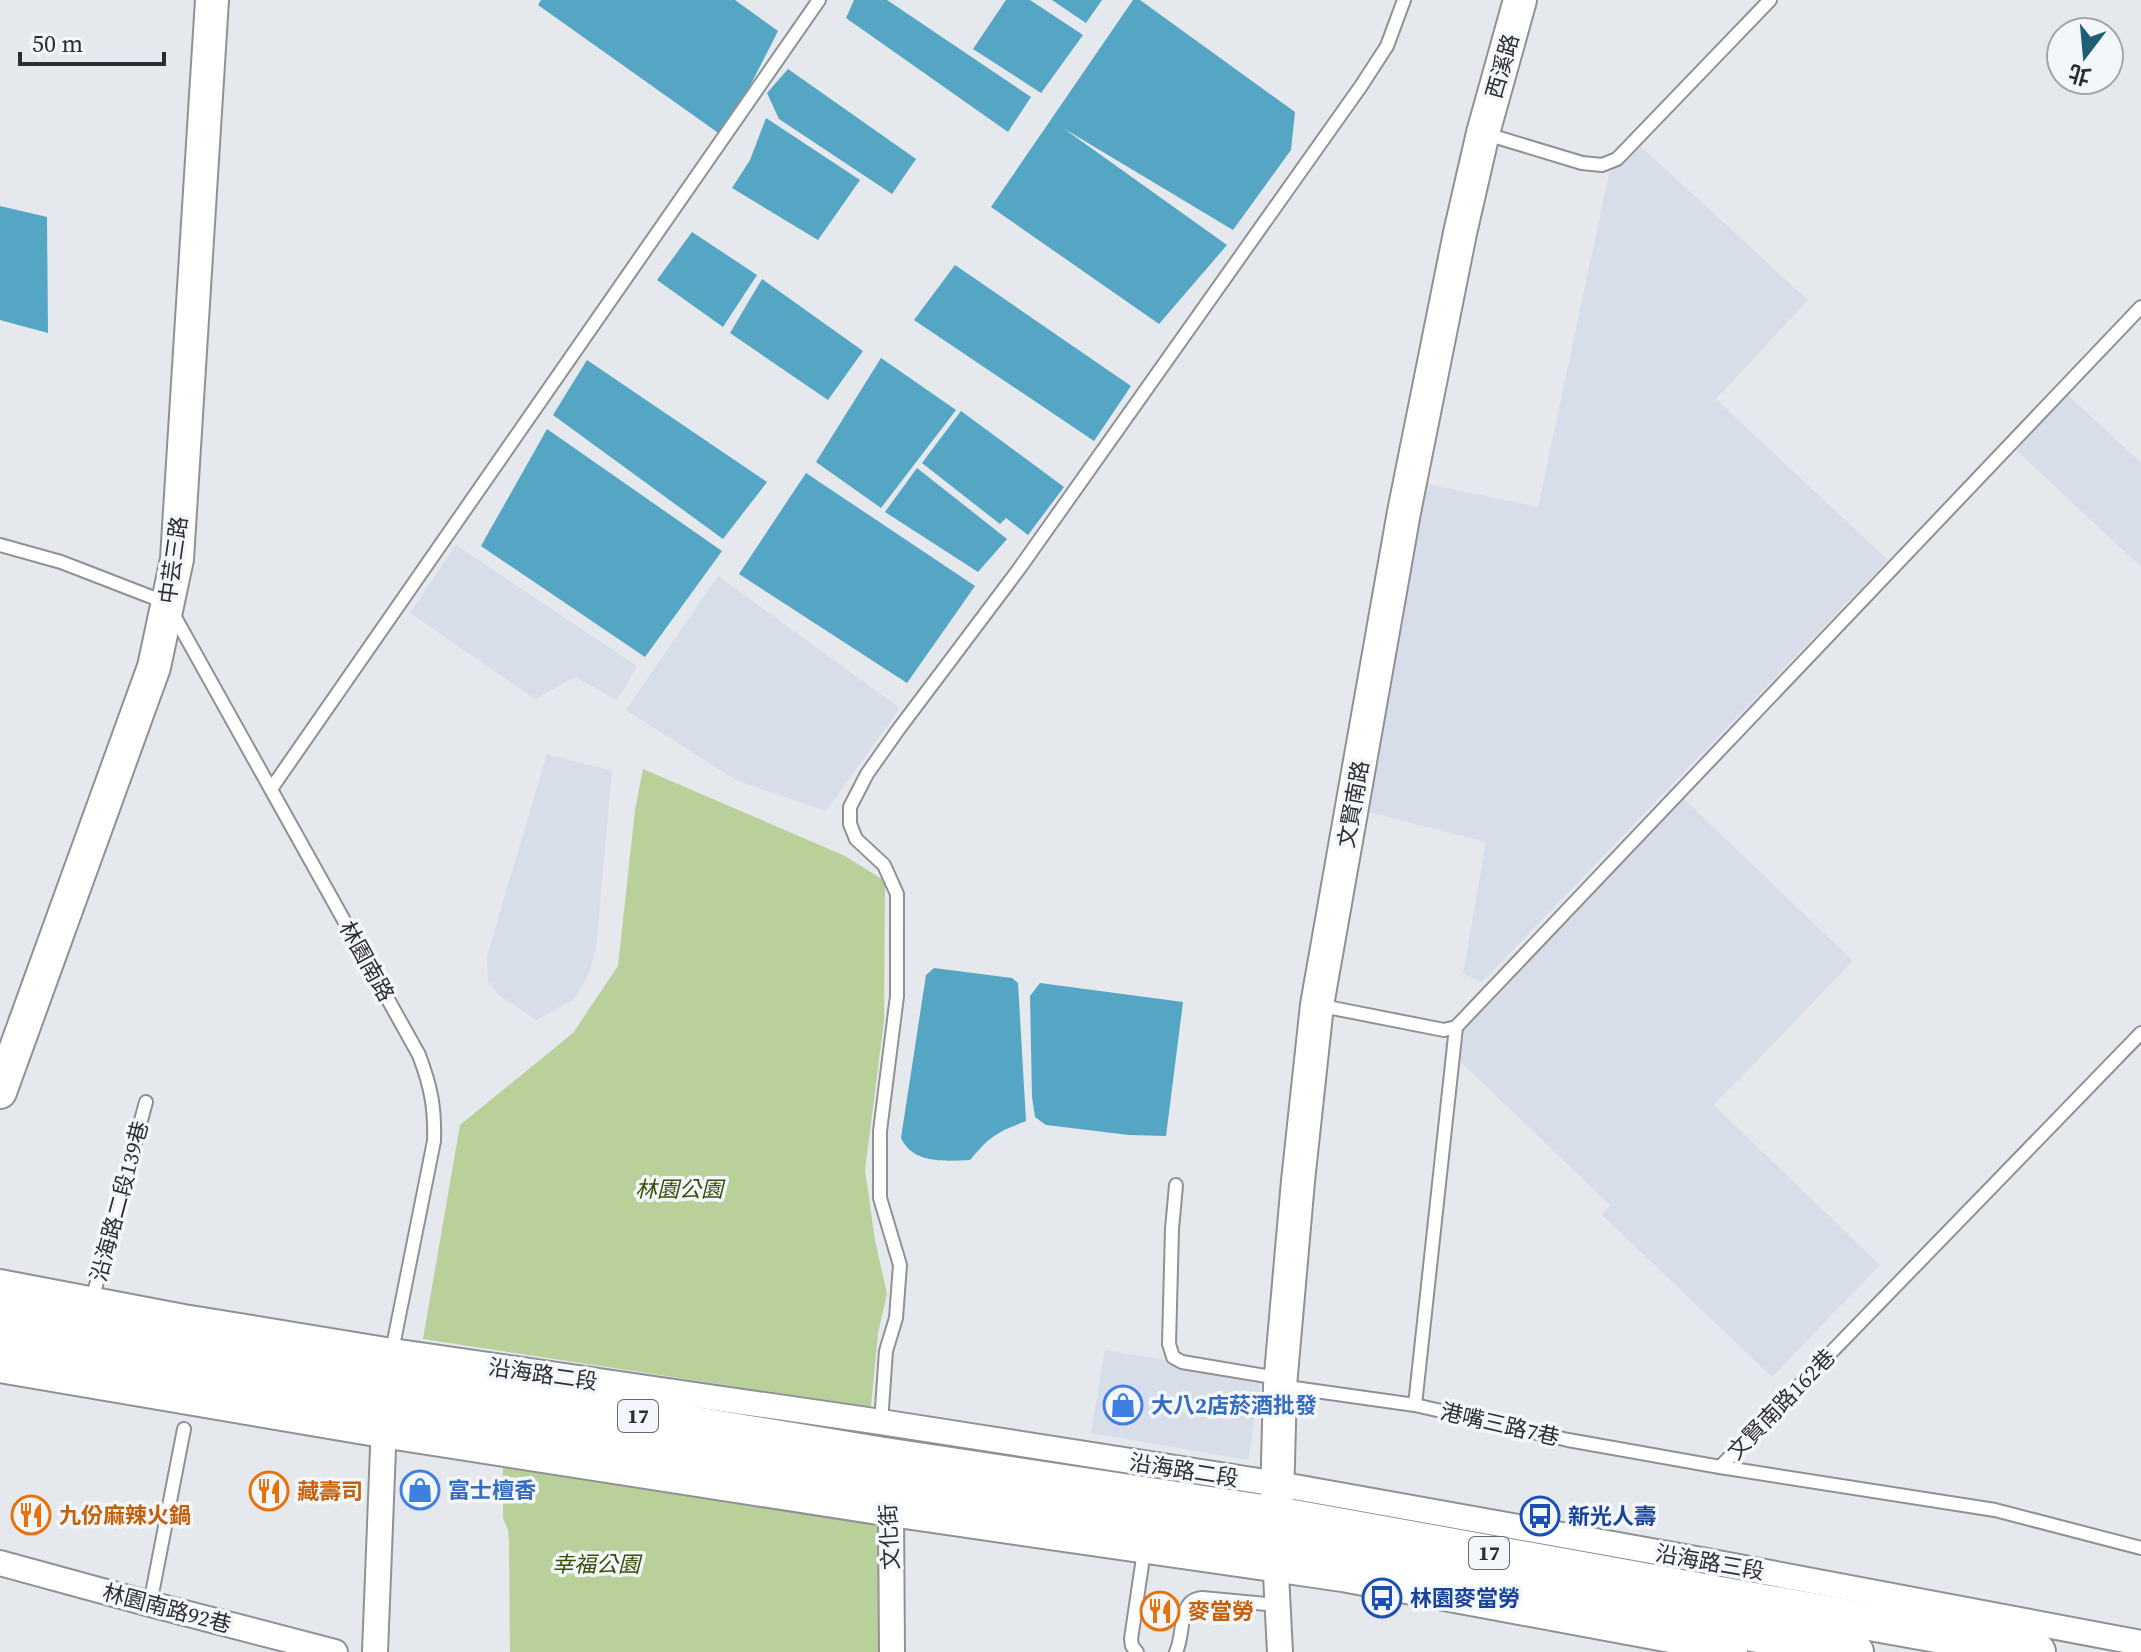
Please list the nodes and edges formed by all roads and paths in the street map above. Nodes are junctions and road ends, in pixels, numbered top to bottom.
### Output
1 (212, 0) edge
2 (819, 0) edge
3 (1404, 0) edge
4 (1520, 0) edge
5 (1770, 0) edge
6 (1483, 133) junction
7 (2141, 307) edge
8 (0, 545) edge
9 (167, 603) junction
10 (271, 789) junction
11 (1317, 1005) junction
12 (1456, 1027) junction
13 (2141, 1033) edge
14 (3, 1075) edge
15 (146, 1102) dead end
16 (1176, 1185) dead end
17 (0, 1282) edge
18 (92, 1300) junction
19 (0, 1311) edge
20 (0, 1347) edge
21 (0, 1370) edge
22 (1281, 1382) junction
23 (387, 1395) junction
24 (1415, 1405) junction
25 (184, 1429) dead end
26 (1720, 1467) junction
27 (886, 1470) junction
28 (1276, 1529) junction
29 (2141, 1548) edge
30 (1144, 1551) junction
31 (0, 1563) edge
32 (150, 1604) junction
33 (1277, 1605) junction
34 (1699, 1605) junction
35 (2141, 1643) edge
36 (335, 1652) edge
37 (375, 1652) edge
38 (892, 1652) edge
39 (1137, 1652) edge
40 (1176, 1652) edge
41 (1280, 1652) edge
42 (1735, 1652) edge
43 (1855, 1652) edge
44 (2037, 1652) edge

1 - 9 street, 中芸三路
2 - 10 lane
3 - 27 lane
4 - 6 street, 西溪路
5 - 6 lane
6 - 11 street, 文賢南路
7 - 12 lane
8 - 9 lane
9 - 10 lane, 林園南路
9 - 14 street, 中芸三路
10 - 23 lane, 林園南路
11 - 12 lane
11 - 22 street, 文賢南路
12 - 24 lane
13 - 26 lane, 文賢南路162巷
15 - 18 lane, 沿海路二段139巷
16 - 22 lane
17 - 18 street, 沿海路二段
18 - 23 street, 沿海路二段
19 - 23 main road, 沿海路二段 / 17
20 - 23 main road, 沿海路二段 / 17
21 - 23 street, 沿海路二段
22 - 24 lane, 港嘴三路7巷
22 - 28 street, 文賢南路
23 - 27 street, 沿海路二段
23 - 27 main road, 沿海路二段 / 17
23 - 37 street, 林園南路
24 - 26 lane, 港嘴三路7巷
25 - 32 lane
26 - 29 lane, 文賢南路162巷
27 - 28 main road, 沿海路二段 / 17
27 - 30 street, 沿海路二段
27 - 38 street, 文化街
28 - 30 street, 沿海路二段
28 - 33 street, 文賢南路
28 - 34 main road, 沿海路三段 / 17
28 - 34 street, 沿海路三段
30 - 39 lane
31 - 32 street, 林園南路92巷
32 - 36 street, 林園南路92巷
33 - 40 lane
33 - 41 street, 文賢南路
34 - 35 street, 沿海路三段
34 - 42 street, 沿海路三段
34 - 43 main road, 沿海路三段 / 17
34 - 44 main road, 沿海路三段 / 17

